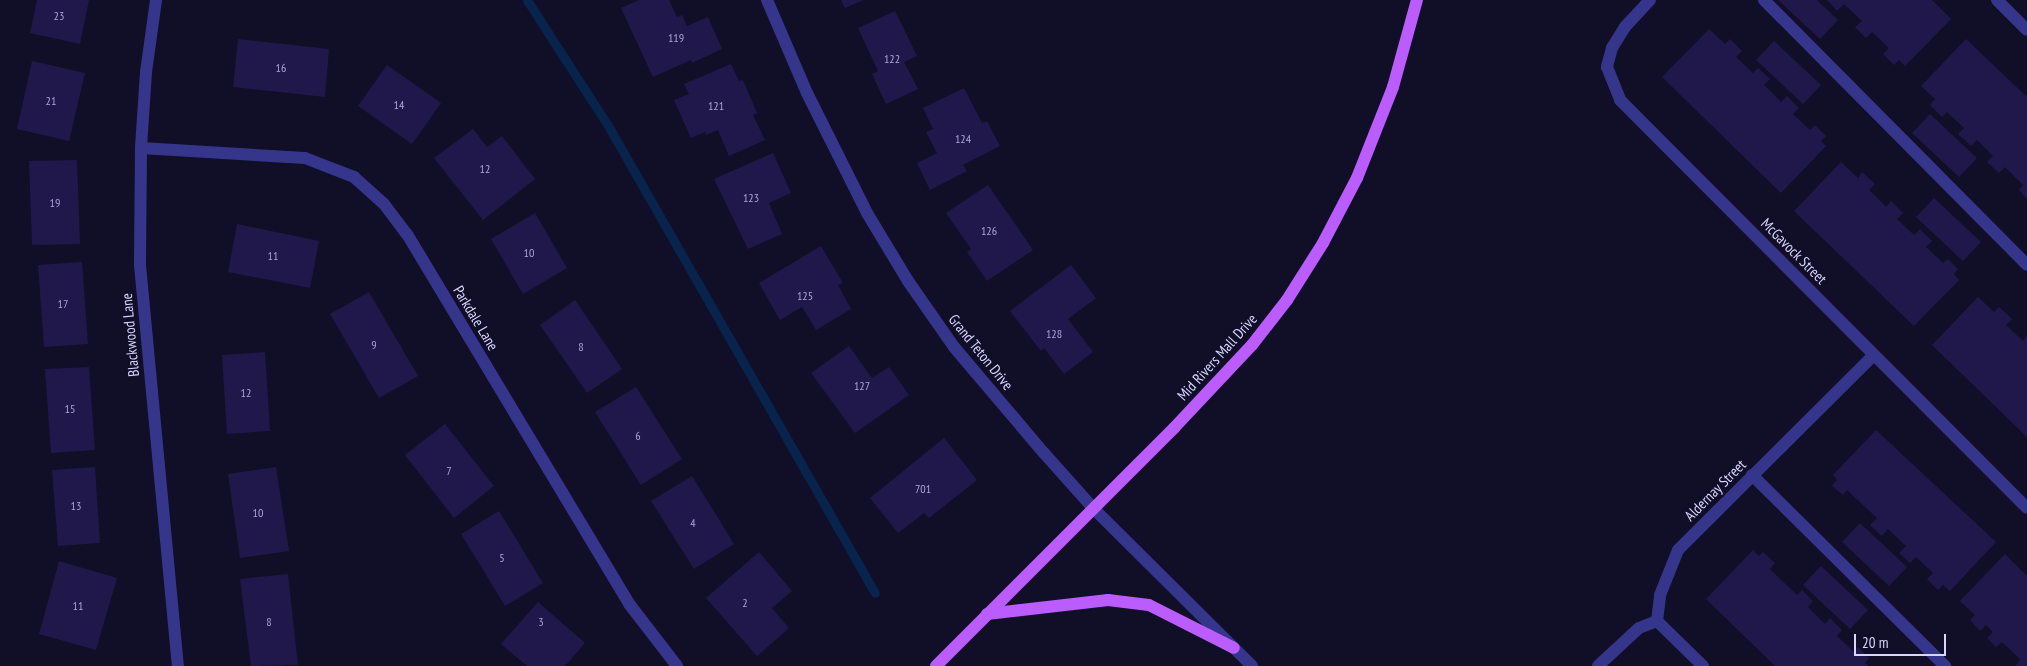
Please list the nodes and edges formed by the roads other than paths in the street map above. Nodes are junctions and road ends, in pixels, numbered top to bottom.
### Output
1 (156, 0) edge
2 (767, 0) edge
3 (1416, 0) edge
4 (1650, 0) edge
5 (1764, 0) edge
6 (1997, 0) edge
7 (2027, 30) edge
8 (141, 148) junction
9 (2027, 265) edge
10 (1874, 354) junction
11 (1752, 475) junction
12 (1093, 508) junction
13 (2027, 508) edge
14 (987, 614) junction
15 (1657, 621) junction
16 (1234, 648) junction
17 (178, 666) edge
18 (677, 666) edge
19 (936, 666) edge
20 (1252, 666) edge
21 (1598, 666) edge
22 (1703, 666) edge
23 (1945, 666) edge

1 - 8 street, Blackwood Lane
2 - 12 street, Grand Teton Drive
3 - 12 main road, Mid Rivers Mall Drive
4 - 10 street, McGavock Street
5 - 9 street
6 - 7 street
8 - 17 street, Blackwood Lane
8 - 18 street, Parkdale Lane
10 - 11 street, Aldernay Street
10 - 13 street, McGavock Street
11 - 15 street, Aldernay Street
11 - 23 street
12 - 14 main road, Mid Rivers Mall Drive
12 - 16 street, Grand Teton Drive
14 - 16 main road
14 - 19 main road, Mid Rivers Mall Drive
15 - 21 street
15 - 22 street
16 - 20 street, Grand Teton Drive

